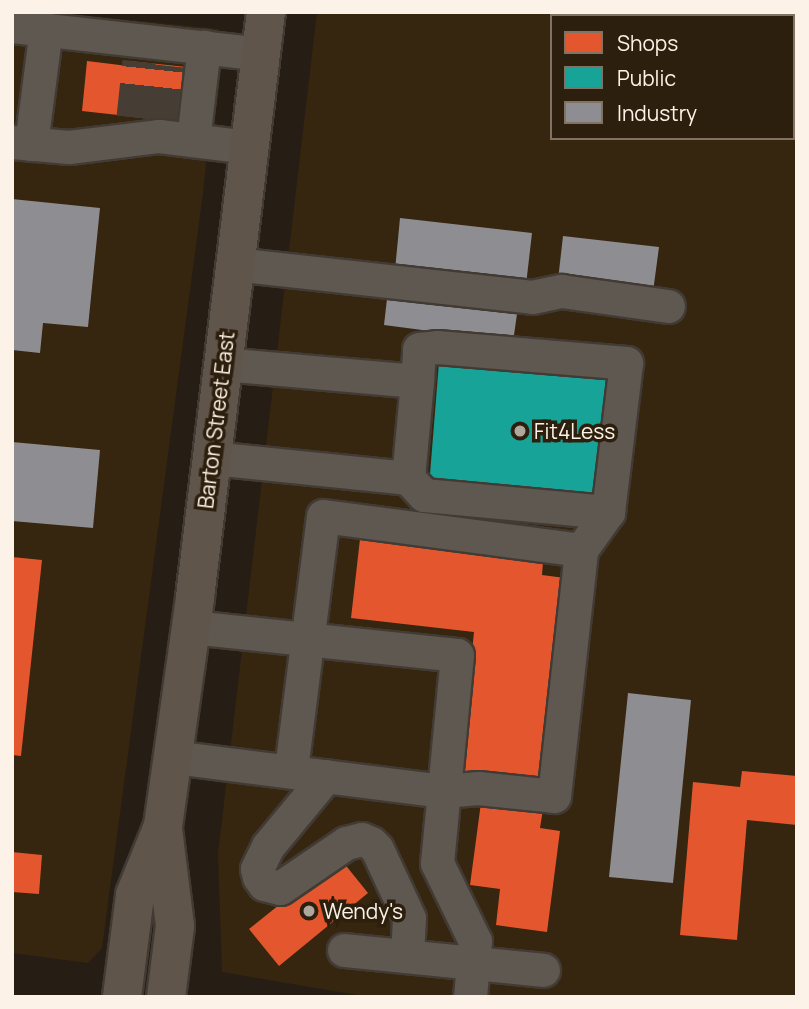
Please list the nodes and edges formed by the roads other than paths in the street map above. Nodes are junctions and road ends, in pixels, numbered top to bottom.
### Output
1 (266, 12) edge
2 (12, 26) edge
3 (46, 29) junction
4 (204, 47) junction
5 (260, 54) junction
6 (25, 89) edge
7 (193, 140) junction
8 (22, 143) edge
9 (249, 147) junction
10 (234, 264) junction
11 (668, 306) dead end
12 (223, 364) junction
13 (417, 381) junction
14 (212, 458) junction
15 (408, 478) junction
16 (608, 512) junction
17 (581, 550) junction
18 (191, 627) junction
19 (306, 639) junction
20 (173, 757) junction
21 (291, 771) junction
22 (326, 776) junction
23 (444, 791) junction
24 (163, 826) junction
25 (344, 950) dead end
26 (407, 956) junction
27 (473, 963) junction
28 (543, 970) dead end
29 (122, 997) edge
30 (166, 997) edge
31 (470, 997) edge

1 - 5 main road, Barton Street East
2 - 3 lane
3 - 4 lane
3 - 6 lane
4 - 5 lane
4 - 7 lane
5 - 9 main road, Barton Street East
6 - 8 lane
7 - 8 lane
7 - 9 lane
9 - 10 main road, Barton Street East
10 - 11 lane
10 - 12 main road, Barton Street East
12 - 13 lane
12 - 14 main road, Barton Street East
13 - 15 lane
13 - 16 lane
14 - 15 lane
14 - 18 main road, Barton Street East
15 - 16 lane
16 - 17 lane
17 - 19 lane
17 - 23 lane
18 - 19 lane
18 - 20 main road, Barton Street East
19 - 21 lane
19 - 23 lane
20 - 21 lane
20 - 24 main road, Barton Street East
21 - 22 lane
22 - 23 lane
22 - 26 lane
23 - 27 lane
24 - 29 main road, Barton Street East
24 - 30 main road, Barton Street East
25 - 26 lane
26 - 27 lane
27 - 28 lane
27 - 31 lane

